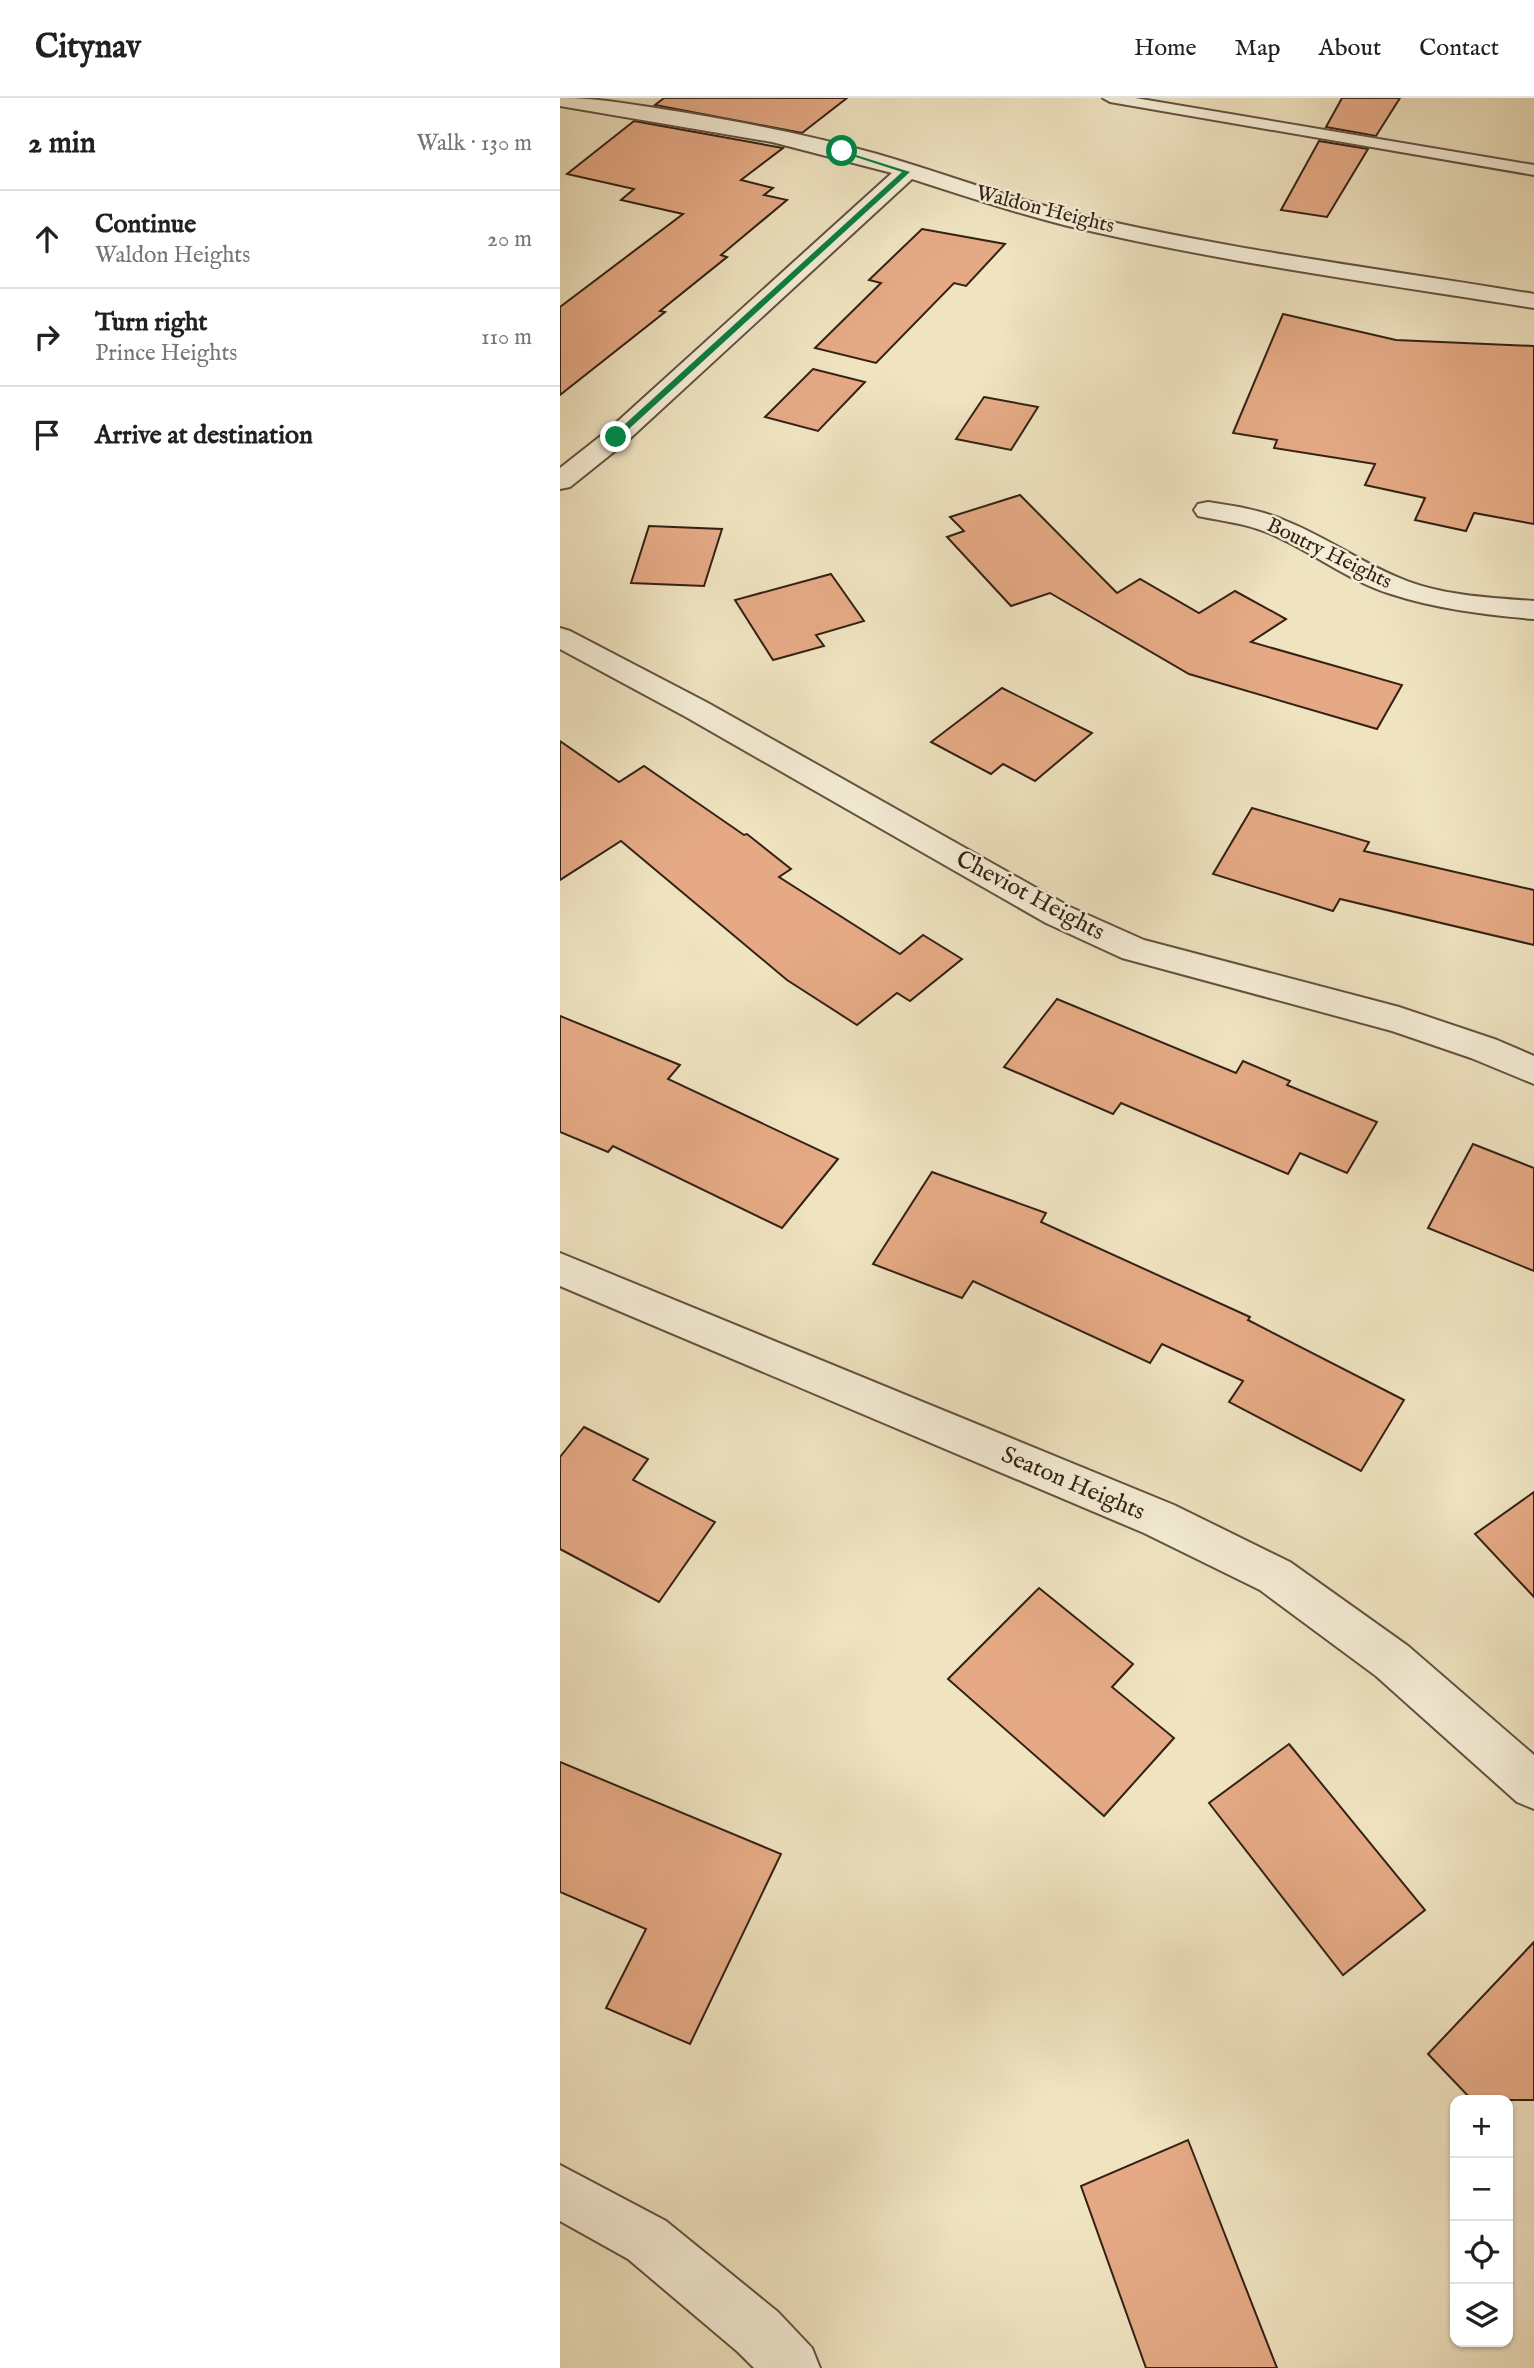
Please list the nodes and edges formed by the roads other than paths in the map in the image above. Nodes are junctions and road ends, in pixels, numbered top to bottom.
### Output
1 (1110, 98) edge
2 (560, 100) edge
3 (1534, 170) edge
4 (906, 172) junction
5 (1534, 301) edge
6 (560, 481) edge
7 (1208, 510) dead end
8 (1534, 610) edge
9 (560, 637) edge
10 (1534, 1071) edge
11 (560, 1269) edge
12 (1534, 1786) edge
13 (560, 2192) edge
14 (792, 2368) edge

1 - 3 lane
2 - 4 street, Waldon Heights
4 - 5 street, Waldon Heights
4 - 6 street
7 - 8 street, Boutry Heights
9 - 10 street, Cheviot Heights
11 - 12 street, Seaton Heights
13 - 14 street

